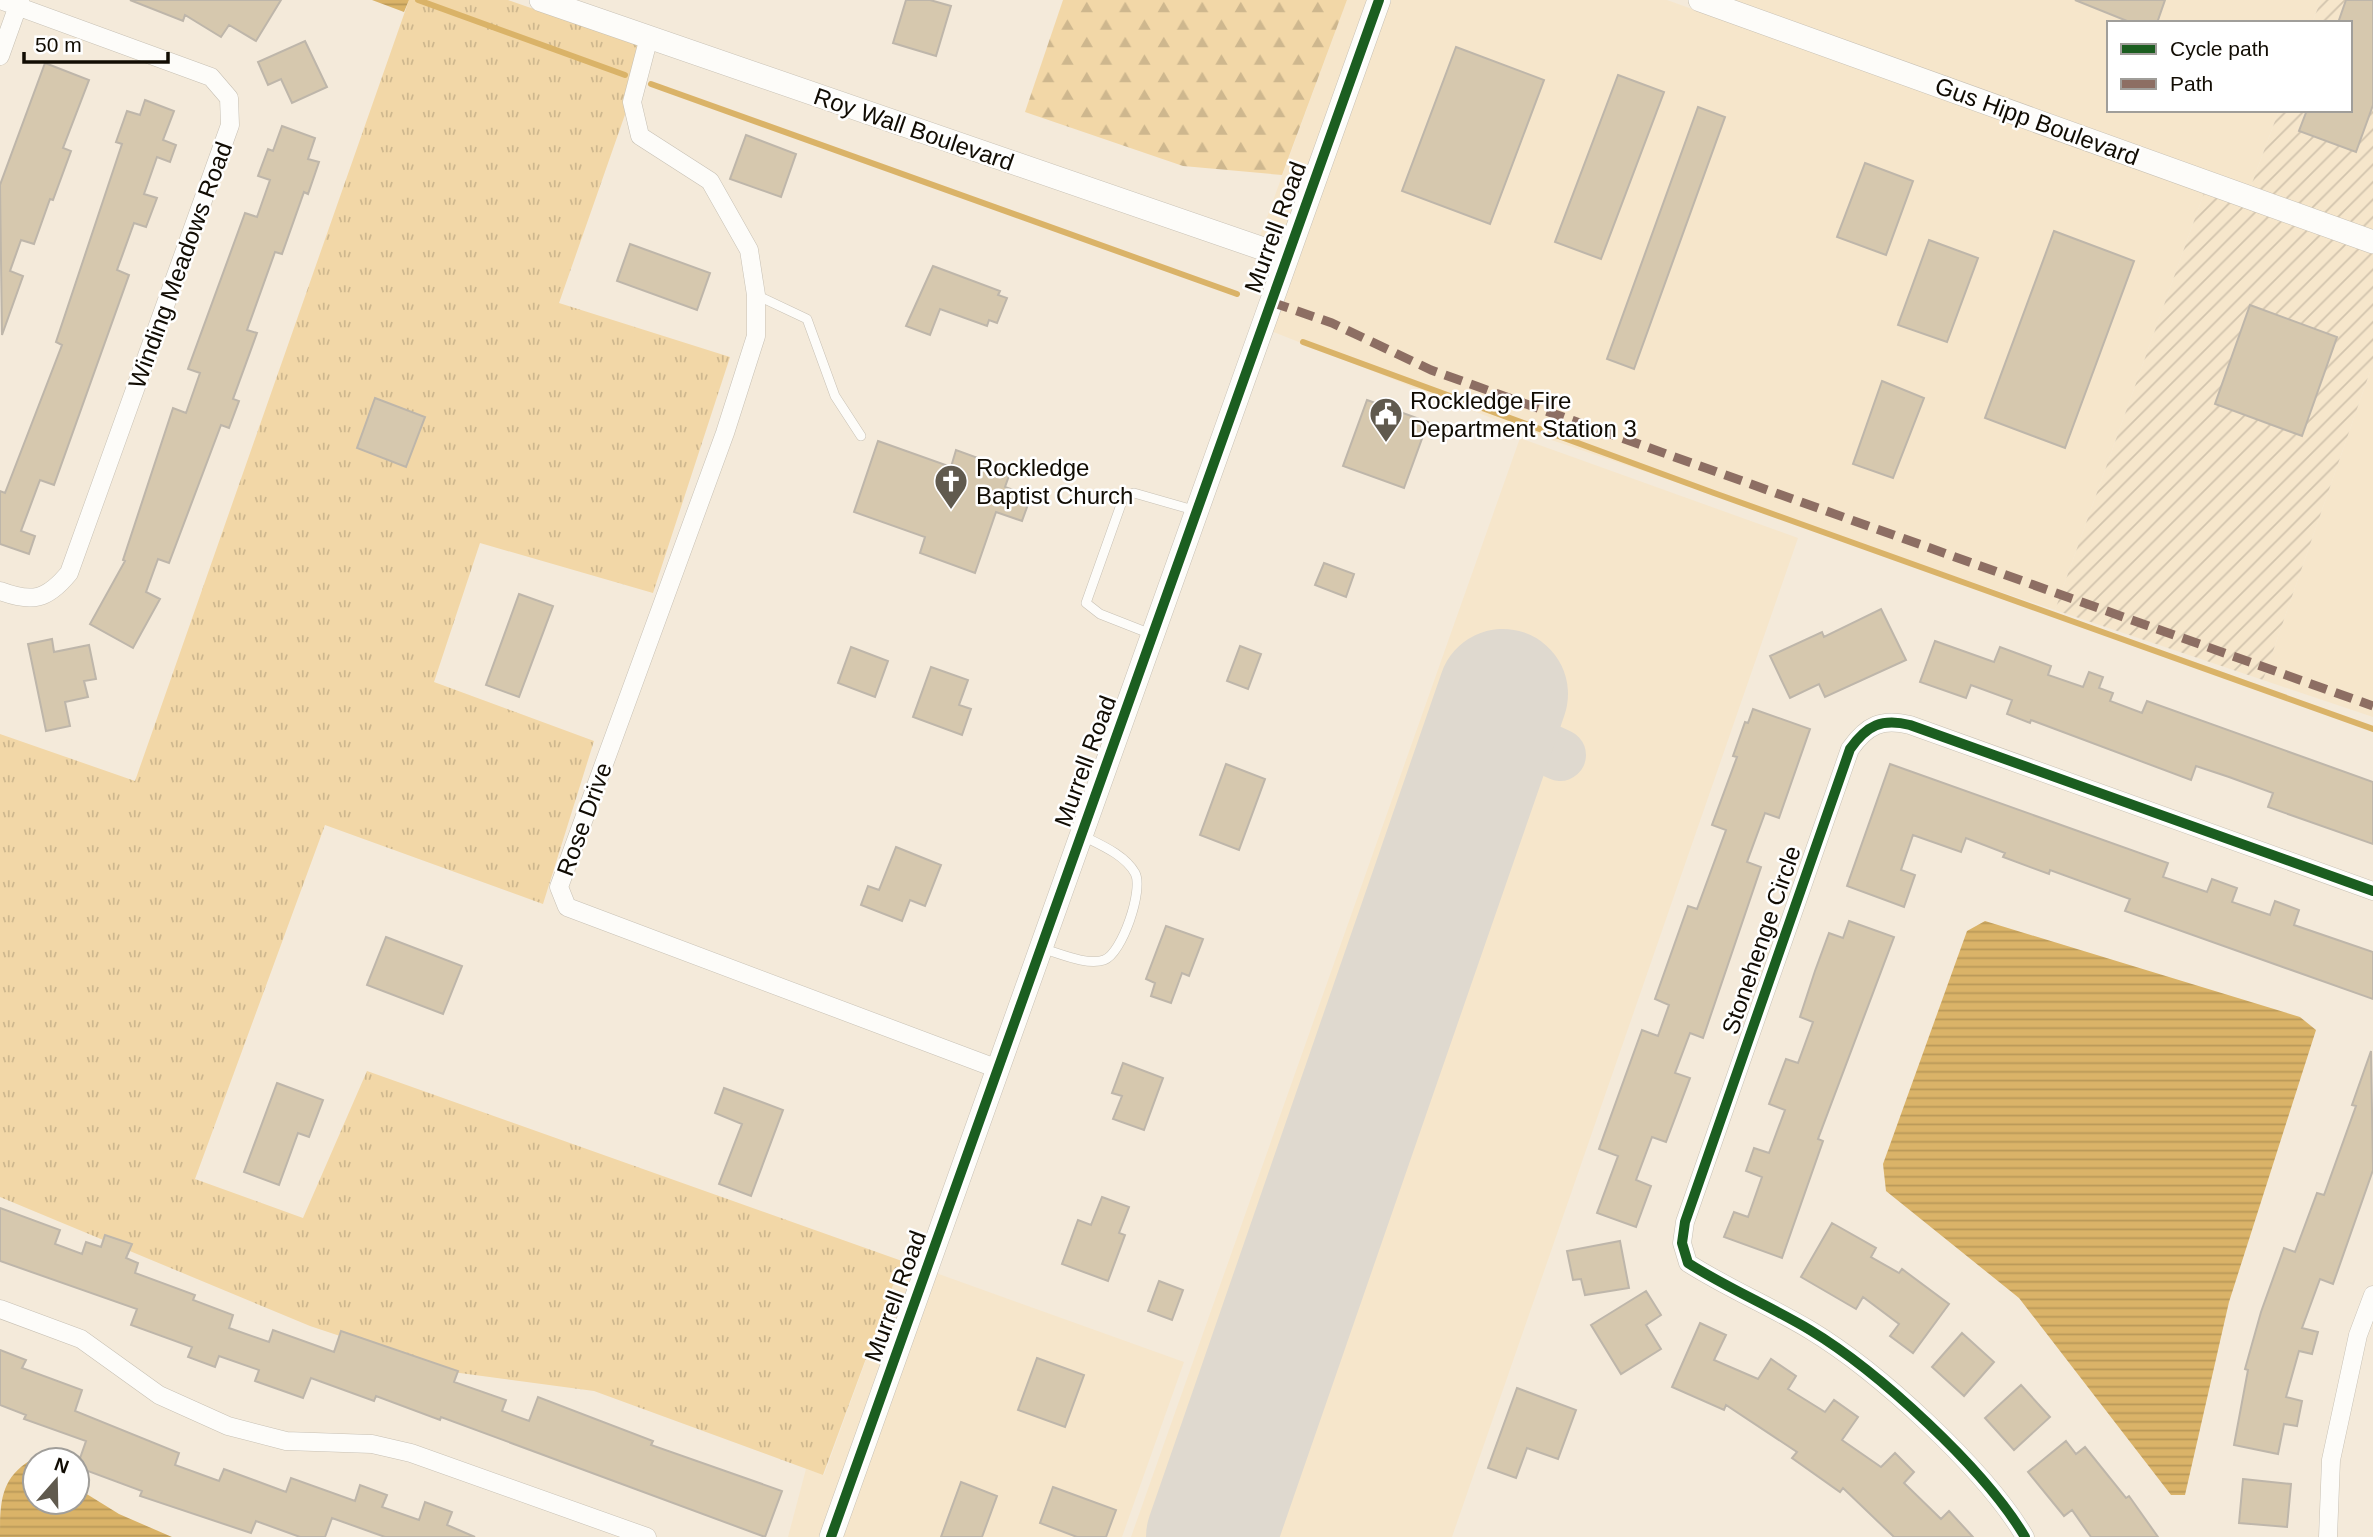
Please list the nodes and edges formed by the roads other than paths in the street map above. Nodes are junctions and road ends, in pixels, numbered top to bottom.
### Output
1 (0, 0) edge
2 (541, 0) edge
3 (1379, 0) edge
4 (1700, 0) edge
5 (19, 3) edge
6 (649, 37) junction
7 (0, 56) edge
8 (2373, 242) edge
9 (1287, 257) junction
10 (756, 295) junction
11 (861, 436) dead end
12 (1197, 511) junction
13 (0, 591) edge
14 (1153, 634) junction
15 (1082, 835) junction
16 (2373, 891) edge
17 (1041, 948) junction
18 (998, 1069) junction
19 (2373, 1295) edge
20 (0, 1309) edge
21 (647, 1537) edge
22 (831, 1537) edge
23 (2025, 1537) edge
24 (2328, 1537) edge

1 - 5 street, Winding Meadows Road
2 - 6 street, Roy Wall Boulevard
3 - 9 street, Murrell Road
4 - 8 street, Gus Hipp Boulevard
5 - 7 street
5 - 13 street, Winding Meadows Road
6 - 9 street, Roy Wall Boulevard
6 - 10 street, Rose Drive
9 - 12 street, Murrell Road
10 - 11 lane
10 - 18 street, Rose Drive
12 - 14 street, Murrell Road
12 - 14 lane
14 - 15 street, Murrell Road
15 - 17 street, Murrell Road
15 - 17 lane
16 - 23 street, Stonehenge Circle
17 - 18 street, Murrell Road
18 - 22 street, Murrell Road
19 - 24 street
20 - 21 street

